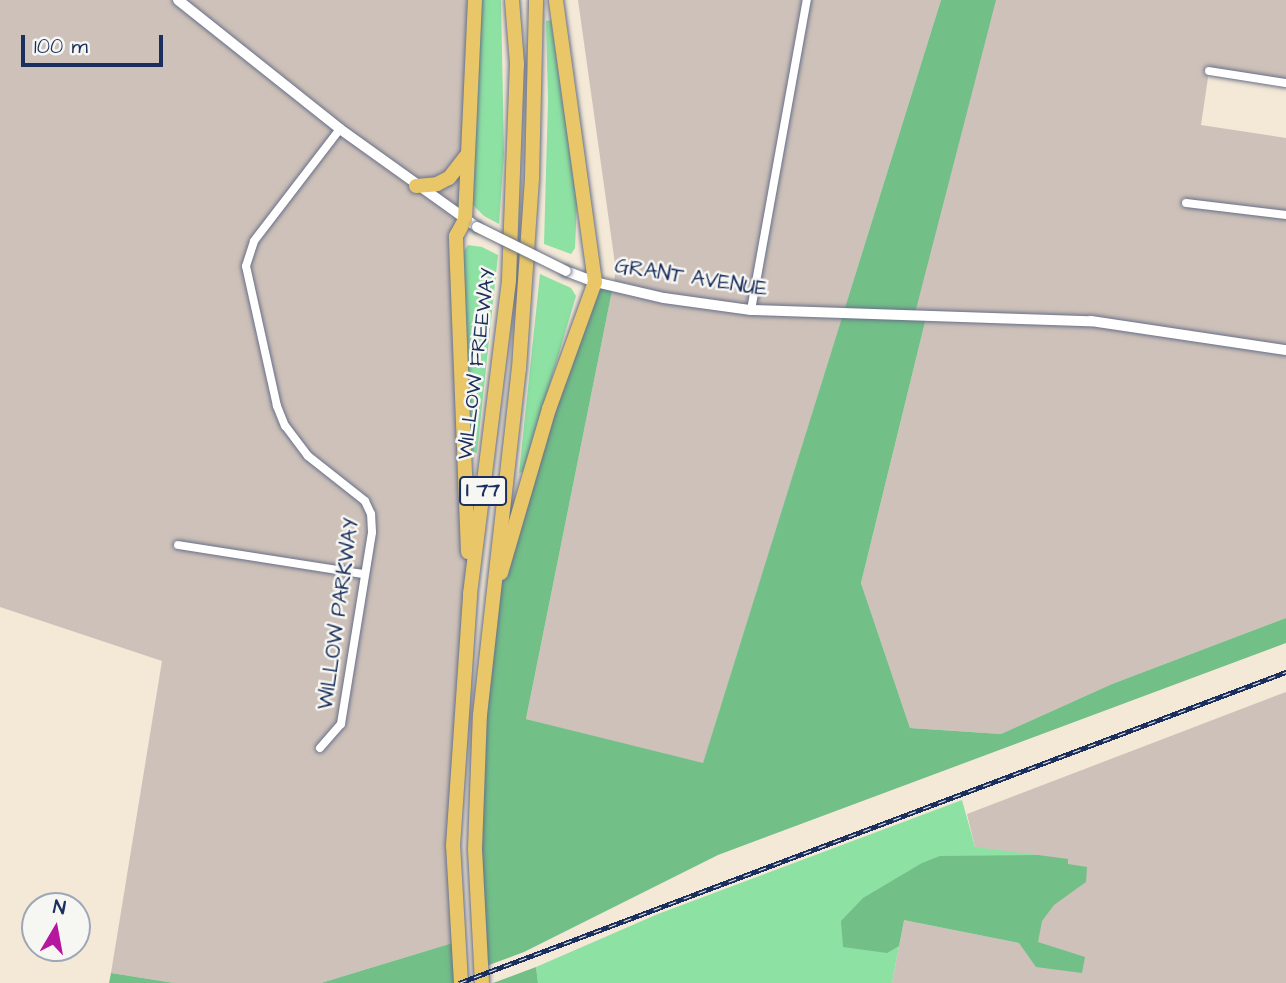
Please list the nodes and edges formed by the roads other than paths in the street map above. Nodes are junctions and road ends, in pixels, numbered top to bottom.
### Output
1 (177, 0) edge
2 (474, 0) edge
3 (512, 0) edge
4 (536, 0) edge
5 (556, 0) edge
6 (807, 0) edge
7 (1209, 71) dead end
8 (1286, 83) edge
9 (340, 129) junction
10 (467, 155) junction
11 (416, 186) junction
12 (1186, 203) dead end
13 (1286, 215) edge
14 (471, 223) junction
15 (595, 282) junction
16 (751, 310) junction
17 (1286, 350) edge
18 (178, 545) dead end
19 (364, 574) junction
20 (470, 594) junction
21 (490, 611) junction
22 (320, 748) dead end
23 (461, 983) edge
24 (482, 983) edge

1 - 9 street, GRANT AVENUE
2 - 10 highway
3 - 20 highway, WILLOW FREEWAY / I 77
4 - 21 highway, WILLOW FREEWAY / I 77
5 - 15 highway
6 - 16 street
7 - 8 street
9 - 11 street, GRANT AVENUE
9 - 19 street, WILLOW PARKWAY
10 - 11 highway
10 - 14 highway
11 - 14 street, GRANT AVENUE
12 - 13 street
14 - 15 street, GRANT AVENUE, bridge
14 - 20 highway
15 - 16 street, GRANT AVENUE
15 - 21 highway
16 - 17 street, GRANT AVENUE
18 - 19 street
19 - 22 street, WILLOW PARKWAY
20 - 23 highway, WILLOW FREEWAY / I 77
21 - 24 highway, WILLOW FREEWAY / I 77

